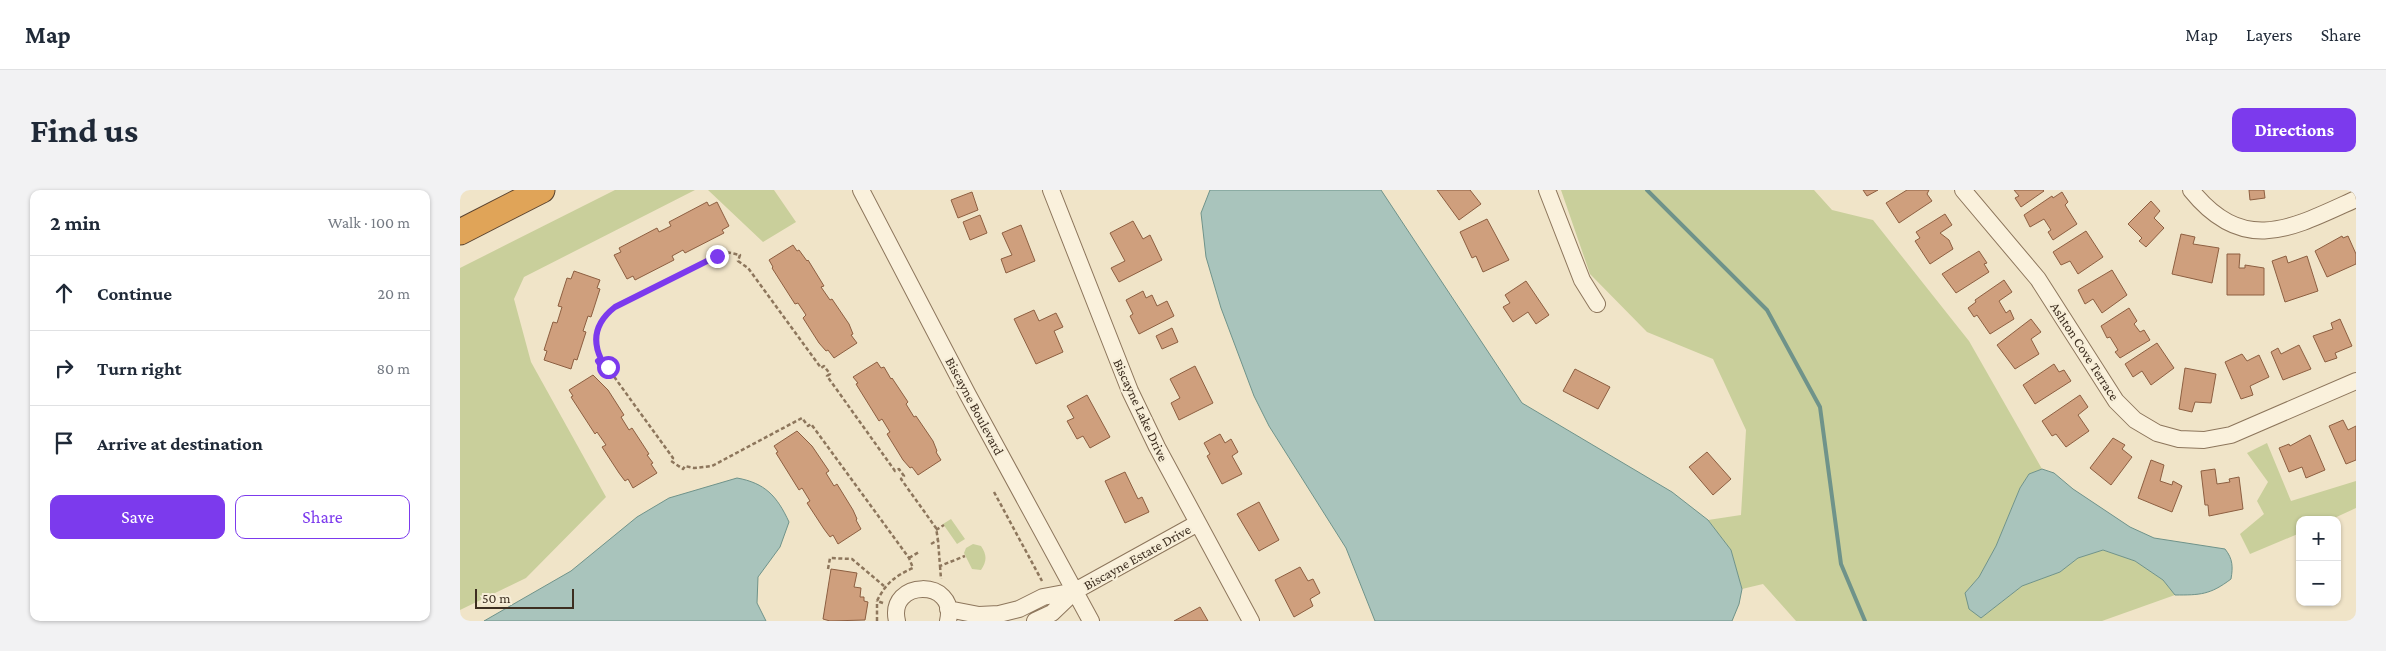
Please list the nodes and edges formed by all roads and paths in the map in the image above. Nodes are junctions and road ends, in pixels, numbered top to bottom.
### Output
1 (542, 190) edge
2 (861, 190) edge
3 (1051, 190) edge
4 (1547, 190) edge
5 (1963, 190) edge
6 (2191, 190) edge
7 (2356, 199) edge
8 (460, 232) edge
9 (1597, 304) dead end
10 (2356, 381) edge
11 (994, 492) dead end
12 (1198, 523) junction
13 (944, 526) dead end
14 (936, 530) junction
15 (938, 540) junction
16 (931, 544) dead end
17 (919, 552) dead end
18 (965, 556) dead end
19 (909, 558) junction
20 (940, 566) junction
21 (828, 569) dead end
22 (1042, 582) junction
23 (942, 584) dead end
24 (884, 586) junction
25 (1046, 586) dead end
26 (1039, 587) dead end
27 (1075, 591) junction
28 (877, 601) junction
29 (897, 614) edge
30 (948, 615) edge
31 (877, 621) edge
32 (1036, 621) edge
33 (1091, 621) edge
34 (1251, 621) edge

1 - 8 highway
2 - 27 street, Biscayne Boulevard
3 - 12 street, Biscayne Lake Drive
4 - 9 street
5 - 10 street, Ashton Cove Terrace
6 - 7 street
11 - 22 path
12 - 27 street, Biscayne Estate Drive
12 - 34 street, Biscayne Lake Drive
13 - 14 path
14 - 15 path
14 - 19 path
15 - 16 path
15 - 20 path
17 - 19 path
18 - 20 path
19 - 24 path
20 - 23 path
21 - 24 path
22 - 25 path
22 - 26 path
24 - 28 path
27 - 30 street
27 - 32 street
27 - 33 street, Biscayne Boulevard
28 - 29 path
28 - 31 path
29 - 30 street

